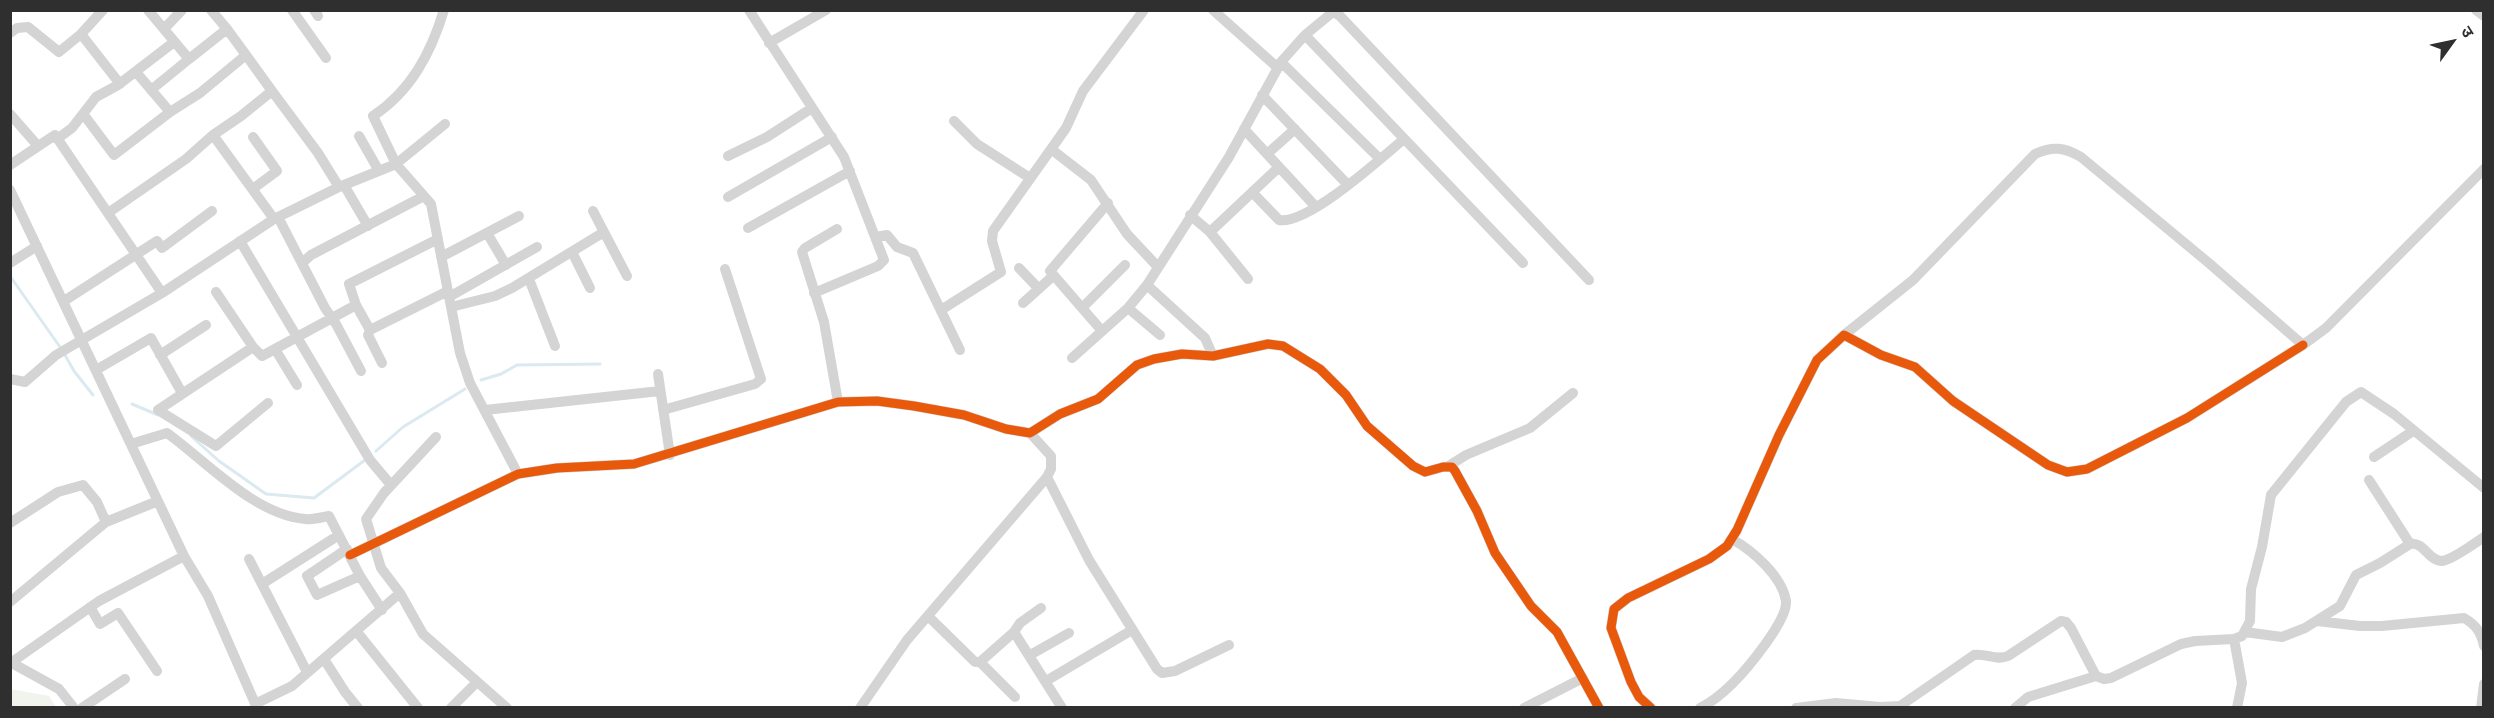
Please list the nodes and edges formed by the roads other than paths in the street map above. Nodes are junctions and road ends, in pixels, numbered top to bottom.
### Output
1 (104, 10) edge
2 (148, 10) edge
3 (182, 10) edge
4 (211, 10) edge
5 (292, 10) edge
6 (444, 10) edge
7 (749, 10) edge
8 (826, 10) edge
9 (1144, 10) edge
10 (1213, 10) edge
11 (2476, 10) edge
12 (2484, 16) edge
13 (164, 29) junction
14 (228, 29) junction
15 (10, 33) edge
16 (81, 34) junction
17 (1305, 34) junction
18 (174, 42) junction
19 (769, 43) junction
20 (246, 55) junction
21 (326, 58) dead end
22 (189, 59) junction
23 (1280, 65) junction
24 (136, 72) junction
25 (120, 84) junction
26 (151, 90) junction
27 (272, 91) junction
28 (1262, 95) junction
29 (812, 108) junction
30 (170, 112) junction
31 (10, 114) edge
32 (84, 115) junction
33 (954, 121) dead end
34 (445, 124) dead end
35 (1244, 129) junction
36 (1295, 129) junction
37 (213, 135) junction
38 (359, 136) dead end
39 (832, 137) junction
40 (253, 138) dead end
41 (57, 139) junction
42 (1404, 139) junction
43 (38, 146) junction
44 (1051, 149) junction
45 (1268, 154) junction
46 (728, 156) dead end
47 (1380, 159) junction
48 (396, 164) junction
49 (10, 165) edge
50 (1279, 167) junction
51 (2484, 169) edge
52 (380, 171) junction
53 (850, 171) junction
54 (1030, 178) junction
55 (1348, 185) junction
56 (342, 186) junction
57 (254, 188) junction
58 (10, 190) edge
59 (1252, 192) junction
60 (424, 196) junction
61 (728, 197) dead end
62 (1108, 203) junction
63 (1316, 207) junction
64 (212, 211) dead end
65 (593, 211) dead end
66 (108, 213) junction
67 (1191, 215) junction
68 (519, 216) dead end
69 (276, 218) junction
70 (368, 226) junction
71 (748, 228) dead end
72 (837, 229) dead end
73 (604, 232) junction
74 (1210, 232) junction
75 (487, 233) junction
76 (876, 237) junction
77 (438, 239) junction
78 (240, 241) junction
79 (37, 246) junction
80 (537, 247) dead end
81 (572, 252) junction
82 (136, 254) junction
83 (441, 257) junction
84 (10, 263) edge
85 (302, 263) junction
86 (1523, 263) dead end
87 (506, 265) junction
88 (1125, 265) dead end
89 (1158, 266) junction
90 (1019, 268) dead end
91 (725, 269) dead end
92 (627, 276) dead end
93 (1053, 276) junction
94 (528, 279) junction
95 (1248, 279) dead end
96 (1589, 280) dead end
97 (1147, 285) junction
98 (590, 288) dead end
99 (1039, 289) junction
100 (216, 292) dead end
101 (162, 293) junction
102 (814, 293) junction
103 (449, 298) junction
104 (64, 302) junction
105 (1023, 303) dead end
106 (356, 305) junction
107 (1082, 308) junction
108 (1128, 308) junction
109 (941, 310) junction
110 (333, 318) junction
111 (206, 325) dead end
112 (370, 330) junction
113 (1102, 331) junction
114 (1160, 335) dead end
115 (1844, 335) junction
116 (296, 337) junction
117 (83, 342) junction
118 (2302, 345) junction
119 (555, 346) dead end
120 (253, 347) junction
121 (276, 349) junction
122 (960, 350) dead end
123 (1211, 350) junction
124 (160, 355) junction
125 (1072, 358) dead end
126 (382, 363) dead end
127 (96, 370) junction
128 (361, 371) dead end
129 (658, 374) dead end
130 (10, 379) edge
131 (297, 385) dead end
132 (660, 392) junction
133 (182, 393) junction
134 (1573, 393) dead end
135 (838, 402) junction
136 (268, 403) dead end
137 (485, 410) junction
138 (663, 410) junction
139 (2413, 431) junction
140 (1030, 433) junction
141 (436, 437) dead end
142 (131, 444) junction
143 (669, 455) junction
144 (2374, 457) dead end
145 (1445, 467) junction
146 (518, 474) junction
147 (1047, 477) junction
148 (2369, 480) dead end
149 (391, 485) junction
150 (2484, 488) edge
151 (158, 501) junction
152 (106, 522) junction
153 (10, 523) edge
154 (339, 535) junction
155 (2484, 537) edge
156 (1732, 539) junction
157 (374, 544) junction
158 (2410, 544) junction
159 (349, 552) junction
160 (184, 556) junction
161 (249, 559) dead end
162 (360, 576) junction
163 (262, 584) junction
164 (400, 593) junction
165 (10, 602) edge
166 (90, 607) junction
167 (1041, 608) dead end
168 (382, 610) junction
169 (928, 616) junction
170 (2316, 621) junction
171 (1132, 630) junction
172 (357, 632) junction
173 (1014, 632) junction
174 (2245, 632) junction
175 (1069, 633) dead end
176 (2234, 639) junction
177 (1229, 645) dead end
178 (2484, 646) edge
179 (1030, 655) junction
180 (324, 659) junction
181 (11, 661) edge
182 (980, 662) junction
183 (157, 671) dead end
184 (307, 672) junction
185 (2096, 675) junction
186 (1583, 678) junction
187 (125, 679) dead end
188 (1046, 681) junction
189 (477, 682) junction
190 (2484, 684) edge
191 (1015, 697) dead end
192 (256, 706) edge
193 (74, 708) edge
194 (82, 708) edge
195 (358, 708) edge
196 (418, 708) edge
197 (451, 708) edge
198 (507, 708) edge
199 (860, 708) edge
200 (1062, 708) edge
201 (1524, 708) edge
202 (1599, 708) edge
203 (1651, 708) edge
204 (1700, 708) edge
205 (1796, 708) edge
206 (2015, 708) edge
207 (2237, 708) edge
208 (2481, 708) edge

1 - 16 street
2 - 13 street
3 - 13 street
4 - 14 street
5 - 21 street
6 - 48 street
7 - 19 street
8 - 19 street
9 - 44 street
10 - 23 street
11 - 12 street
13 - 18 street
14 - 20 street
14 - 22 street
15 - 16 street
16 - 25 street
17 - 23 street
17 - 42 street
17 - 96 street
18 - 22 street
18 - 24 street
19 - 29 street
20 - 27 street
20 - 30 street
22 - 26 street
23 - 28 street
23 - 47 street
24 - 25 street
24 - 26 street
25 - 32 street
26 - 30 street
27 - 37 street
27 - 56 street
28 - 35 street
28 - 36 street
29 - 39 street
29 - 46 street
30 - 32 street
31 - 43 street
32 - 41 street
33 - 54 street
34 - 48 street
35 - 45 street
35 - 67 street
36 - 45 street
36 - 55 street
37 - 57 street
37 - 66 street
38 - 52 street
39 - 53 street
39 - 61 street
40 - 57 street
41 - 43 street
41 - 66 street
42 - 47 street
42 - 86 street
43 - 49 street
44 - 54 street
44 - 62 street
45 - 50 street
47 - 55 street
48 - 52 street
48 - 60 street
50 - 59 street
50 - 63 street
51 - 118 street
52 - 56 street
53 - 71 street
53 - 76 street
54 - 109 street
55 - 63 street
56 - 69 street
56 - 70 street
57 - 69 street
58 - 79 street
59 - 63 street
59 - 74 street
60 - 70 street
60 - 77 street
62 - 89 street
62 - 93 street
64 - 82 street
65 - 73 street
66 - 82 street
67 - 74 street
67 - 89 street
68 - 75 street
69 - 78 street
69 - 85 street
70 - 85 street
72 - 102 street
73 - 81 street
73 - 92 street
74 - 95 street
75 - 83 street
75 - 87 street
76 - 102 street
76 - 109 street
77 - 83 street
77 - 106 street
78 - 101 street
78 - 116 street
79 - 84 street
79 - 104 street
80 - 87 street
81 - 94 street
81 - 98 street
82 - 101 street
82 - 104 street
83 - 103 street
85 - 110 street
87 - 103 street
88 - 107 street
89 - 97 street
90 - 99 street
91 - 138 street
93 - 99 street
93 - 107 street
94 - 103 street
94 - 119 street
97 - 108 street
97 - 123 street
99 - 105 street
100 - 120 street
101 - 117 street
102 - 135 street
103 - 112 street
103 - 137 street
104 - 117 street
106 - 110 street
106 - 112 street
107 - 113 street
108 - 113 street
108 - 114 street
109 - 122 street
110 - 116 street
110 - 128 street
111 - 124 street
112 - 126 street
113 - 125 street
115 - 118 street
115 - 118 street
115 - 156 street
116 - 121 street
116 - 149 street
117 - 127 street
117 - 130 street
120 - 121 street
120 - 133 street
121 - 131 street
123 - 140 street
123 - 145 street
124 - 127 street
124 - 133 street
127 - 142 street
129 - 132 street
132 - 137 street
132 - 138 street
133 - 136 street
134 - 145 street
135 - 140 street
135 - 143 street
137 - 146 street
138 - 143 street
139 - 144 street
139 - 150 street
139 - 174 street
140 - 147 street
141 - 149 street
142 - 151 street
142 - 154 street
143 - 146 street
145 - 186 street
146 - 157 street
147 - 169 street
147 - 171 street
148 - 158 street
149 - 157 street
151 - 152 street
151 - 160 street
152 - 153 street
152 - 165 street
154 - 159 street
154 - 163 street
155 - 158 street
156 - 203 street
156 - 204 street
157 - 159 street
157 - 164 street
158 - 170 street
159 - 162 street
159 - 162 street
160 - 166 street
160 - 192 street
161 - 163 street
162 - 168 street
163 - 184 street
164 - 168 street
164 - 189 street
166 - 181 street
166 - 183 street
167 - 173 street
168 - 172 street
169 - 182 street
169 - 199 street
170 - 174 street
170 - 178 street
171 - 177 street
171 - 188 street
172 - 180 street
172 - 196 street
173 - 179 street
173 - 182 street
174 - 176 street
175 - 179 street
176 - 185 street
176 - 207 street
179 - 188 street
180 - 184 street
180 - 195 street
181 - 193 street
182 - 191 street
184 - 192 street
185 - 205 street
185 - 206 street
186 - 201 street
186 - 202 street
187 - 194 street
188 - 200 street
189 - 197 street
189 - 198 street
190 - 208 street

